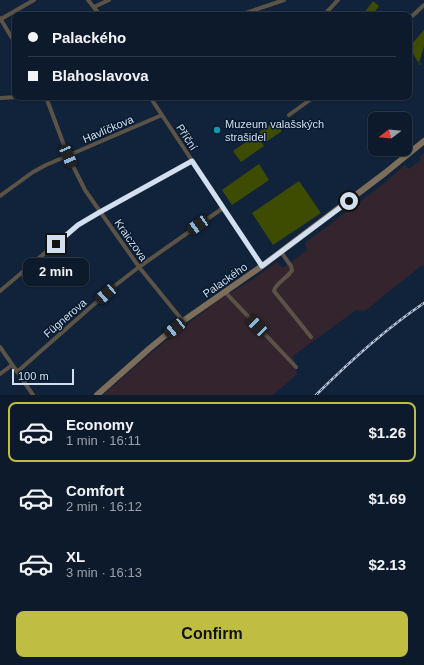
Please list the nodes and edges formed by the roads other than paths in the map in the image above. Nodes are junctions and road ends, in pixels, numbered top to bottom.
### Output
1 (34, 0) edge
2 (88, 0) edge
3 (109, 0) edge
4 (269, 0) edge
5 (284, 0) edge
6 (338, 0) edge
7 (424, 4) edge
8 (271, 5) junction
9 (94, 6) junction
10 (12, 12) edge
11 (13, 12) edge
12 (98, 12) edge
13 (248, 12) edge
14 (327, 12) edge
15 (412, 15) edge
16 (0, 19) edge
17 (12, 39) edge
18 (12, 97) edge
19 (0, 98) edge
20 (47, 100) edge
21 (154, 100) edge
22 (310, 100) edge
23 (162, 115) junction
24 (288, 115) dead end
25 (424, 140) edge
26 (68, 156) junction
27 (192, 161) junction
28 (0, 196) edge
29 (223, 208) junction
30 (100, 212) junction
31 (281, 252) junction
32 (262, 266) junction
33 (138, 267) junction
34 (0, 291) edge
35 (225, 292) junction
36 (183, 321) junction
37 (311, 337) dead end
38 (0, 348) edge
39 (12, 364) junction
40 (296, 367) dead end
41 (17, 372) junction
42 (0, 374) edge
43 (33, 395) edge
44 (97, 395) edge

1 - 11 street
2 - 9 street
3 - 9 street
4 - 8 street
5 - 8 street
6 - 14 street
7 - 15 street
8 - 13 street
9 - 12 street
10 - 16 street
16 - 17 street
18 - 19 street
20 - 26 street, Kraiczova
21 - 23 street, Příční
22 - 24 street
23 - 26 street, Havlíčkova
23 - 27 street, Příční
25 - 31 street, Palackého
26 - 28 street, Havlíčkova
26 - 30 street, Kraiczova
27 - 29 street, Příční
27 - 30 street
29 - 32 street, Příční
29 - 33 street, Fügnerova
30 - 33 street, Kraiczova
30 - 34 street
31 - 32 street, Palackého
31 - 37 street
32 - 35 street, Palackého
33 - 36 street, Kraiczova
33 - 41 street, Fügnerova
35 - 36 street, Palackého
35 - 40 street
36 - 44 street, Palackého
38 - 39 street
39 - 41 street
39 - 42 street
41 - 43 street

